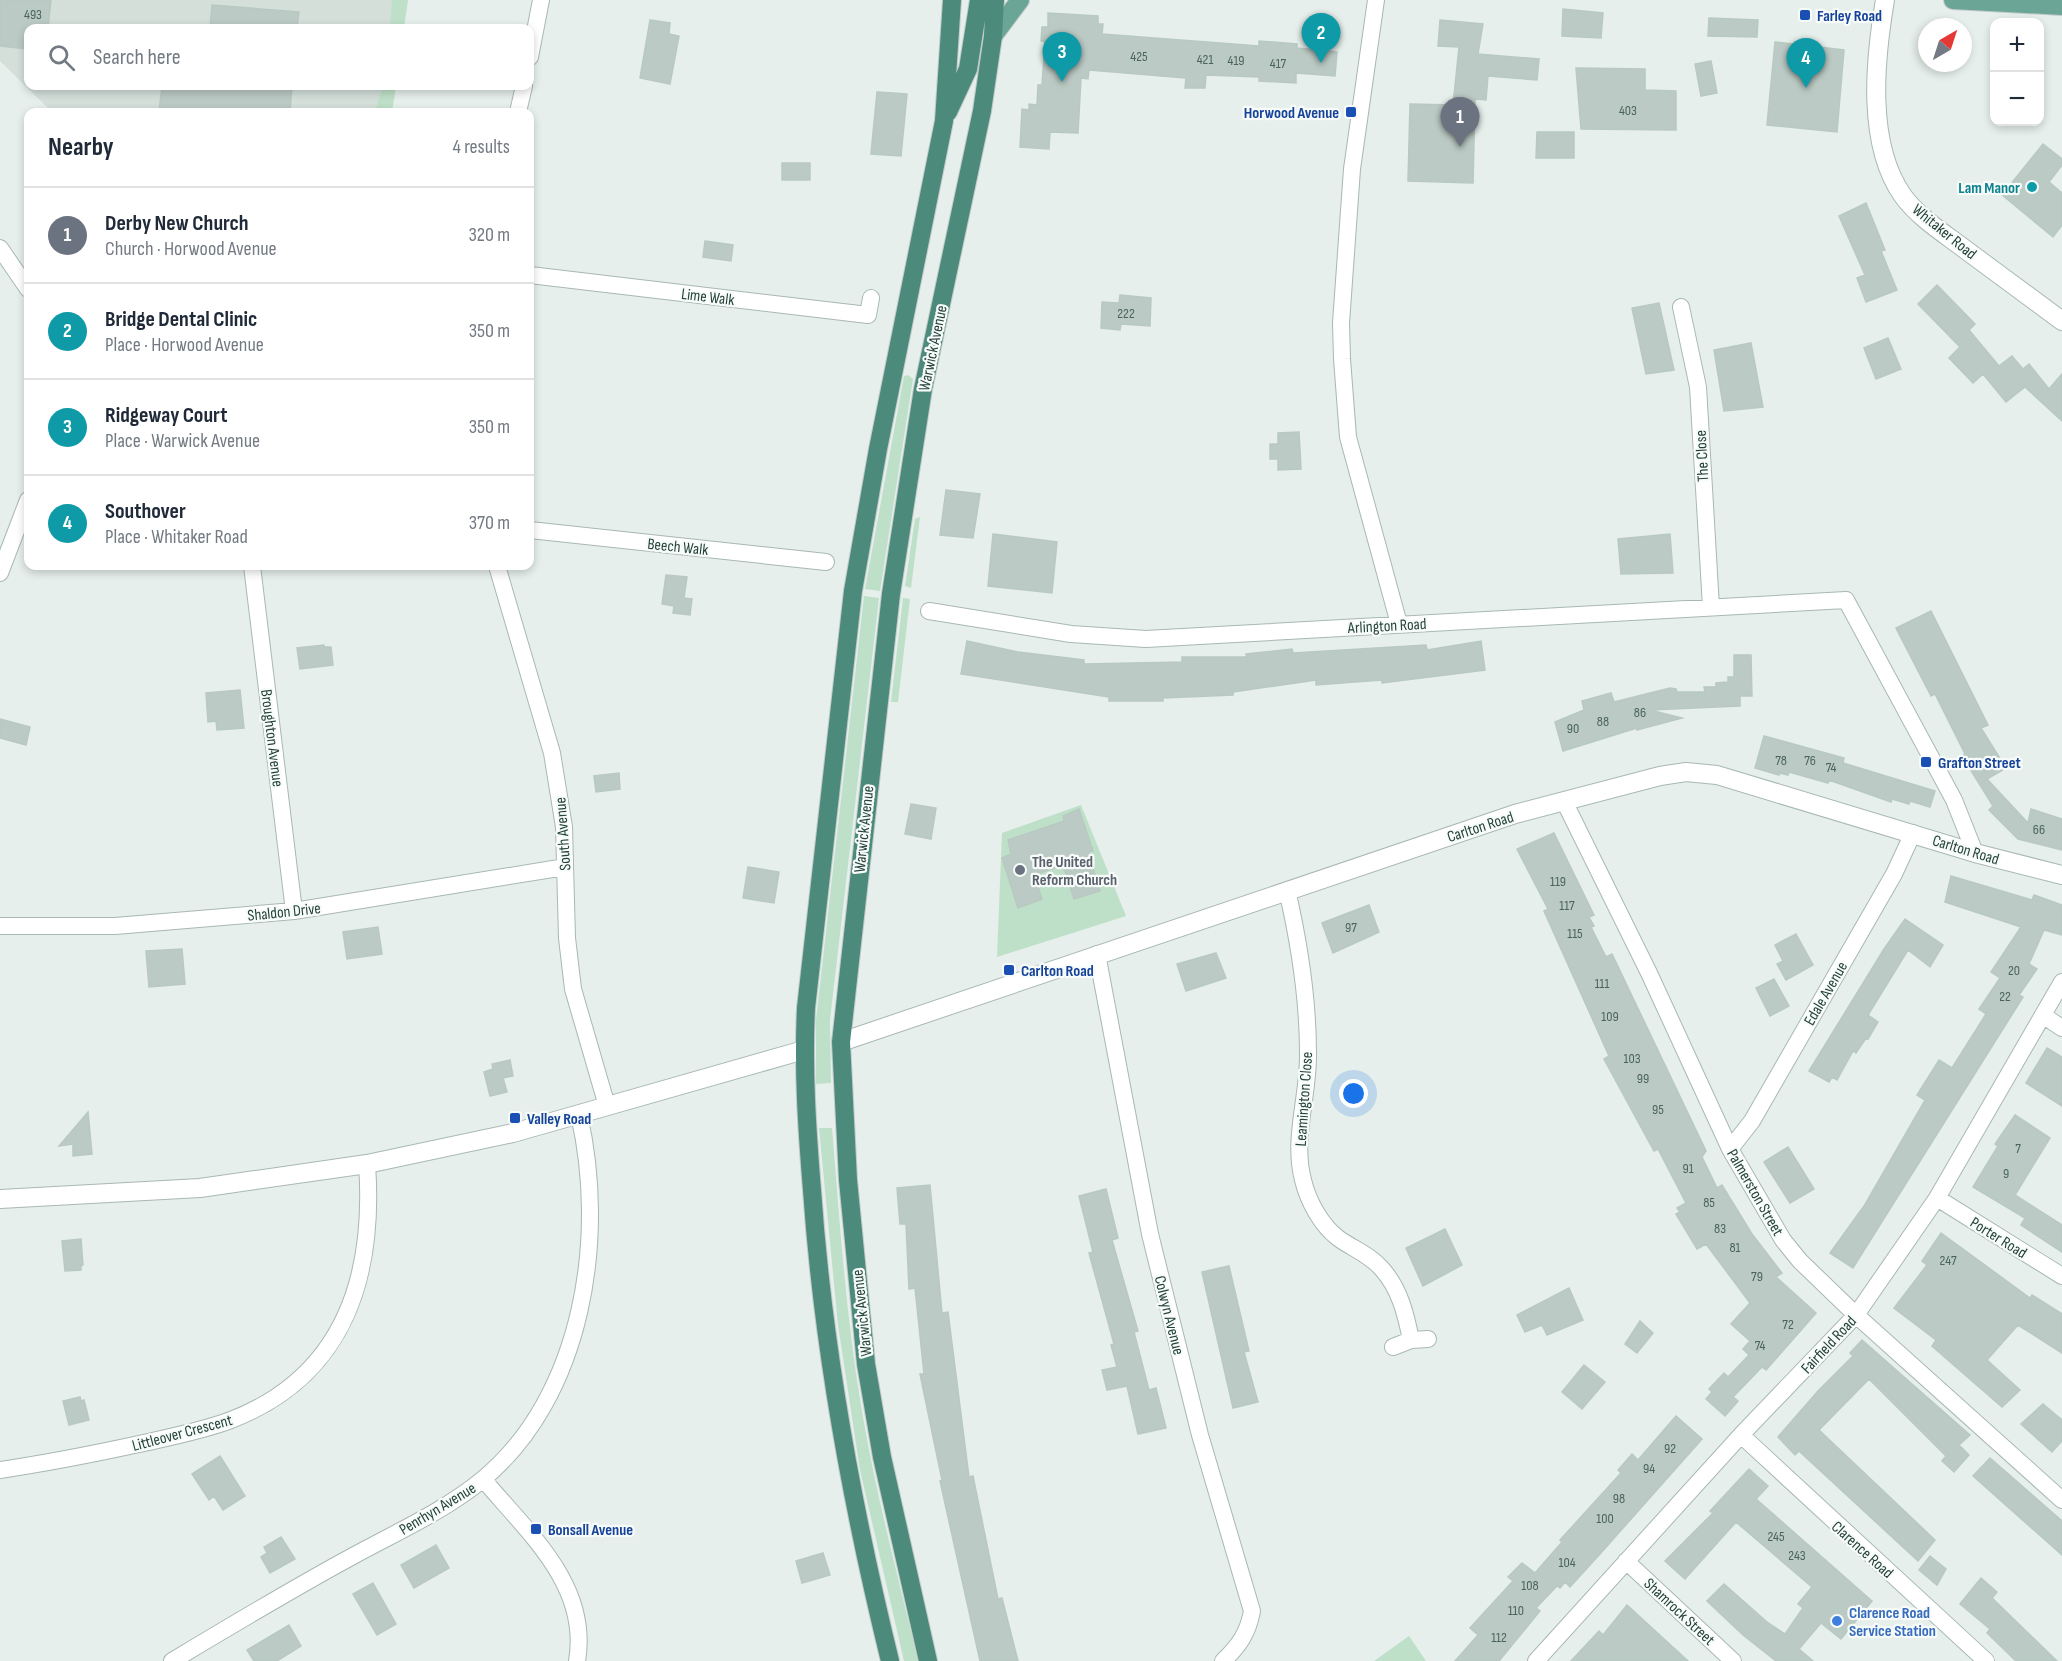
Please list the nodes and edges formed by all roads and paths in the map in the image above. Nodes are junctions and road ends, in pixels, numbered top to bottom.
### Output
1 (541, 0) edge
2 (952, 0) edge
3 (979, 0) edge
4 (995, 0) edge
5 (1020, 0) edge
6 (1376, 0) edge
7 (1885, 0) edge
8 (1953, 0) edge
9 (2062, 6) edge
10 (534, 36) edge
11 (993, 36) junction
12 (523, 90) edge
13 (520, 108) edge
14 (944, 121) junction
15 (0, 248) edge
16 (534, 275) edge
17 (24, 284) edge
18 (871, 298) dead end
19 (1681, 307) dead end
20 (2062, 321) edge
21 (24, 510) edge
22 (534, 530) edge
23 (826, 562) dead end
24 (252, 570) edge
25 (498, 570) edge
26 (0, 573) edge
27 (1711, 607) junction
28 (929, 610) dead end
29 (1399, 624) junction
30 (1564, 801) junction
31 (1913, 833) junction
32 (1975, 853) junction
33 (566, 867) junction
34 (2062, 875) edge
35 (1287, 890) junction
36 (294, 911) junction
37 (0, 926) edge
38 (1097, 954) junction
39 (2062, 982) edge
40 (2044, 1016) junction
41 (2062, 1028) edge
42 (841, 1042) junction
43 (804, 1050) junction
44 (607, 1106) junction
45 (579, 1114) junction
46 (1730, 1149) junction
47 (367, 1164) junction
48 (1937, 1198) junction
49 (0, 1199) edge
50 (2062, 1276) edge
51 (1856, 1315) junction
52 (1393, 1347) dead end
53 (1741, 1435) junction
54 (0, 1470) edge
55 (483, 1479) junction
56 (2062, 1500) edge
57 (1626, 1561) junction
58 (172, 1661) edge
59 (577, 1661) edge
60 (890, 1661) edge
61 (928, 1661) edge
62 (1223, 1661) edge
63 (1536, 1661) edge
64 (1733, 1661) edge
65 (1986, 1661) edge

1 - 10 street
2 - 14 highway, Warwick Avenue
3 - 14 highway
4 - 11 highway, Warwick Avenue
5 - 11 main road
6 - 29 street
7 - 20 street, Whitaker Road
8 - 9 main road
11 - 42 highway, Warwick Avenue
12 - 13 street
14 - 43 highway, Warwick Avenue
15 - 17 street
16 - 18 street, Lime Walk
19 - 27 street, The Close
21 - 26 street
22 - 23 street, Beech Walk
24 - 36 street, Broughton Avenue
25 - 33 street, South Avenue
27 - 29 street, Arlington Road
27 - 32 street, Arlington Road
28 - 29 street, Arlington Road
30 - 31 street, Carlton Road
30 - 35 street, Carlton Road
30 - 46 street, Palmerston Street
31 - 32 street, Carlton Road
31 - 46 street, Edale Avenue
32 - 34 street, Carlton Road
33 - 36 street, Shaldon Drive
33 - 44 street, South Avenue
35 - 38 street, Carlton Road
35 - 52 street, Leamington Close
36 - 37 street, Shaldon Drive
38 - 42 street, Carlton Road
38 - 62 street, Colwyn Avenue
39 - 40 street, Fairfield Road
40 - 41 street
40 - 48 street, Fairfield Road
42 - 61 highway, Warwick Avenue
43 - 44 street
43 - 60 highway, Warwick Avenue
44 - 45 street
45 - 47 street
45 - 55 street, Penrhyn Avenue
46 - 51 street, Palmerston Street
47 - 49 street
47 - 54 street, Littleover Crescent
48 - 50 street, Porter Road
48 - 51 street, Fairfield Road
51 - 53 street, Fairfield Road
51 - 56 street, Palmerston Street
53 - 57 street, Fairfield Road
53 - 65 street, Clarence Road
55 - 58 street, Penrhyn Avenue
55 - 59 street
57 - 63 street, Fairfield Road
57 - 64 street, Shamrock Street

